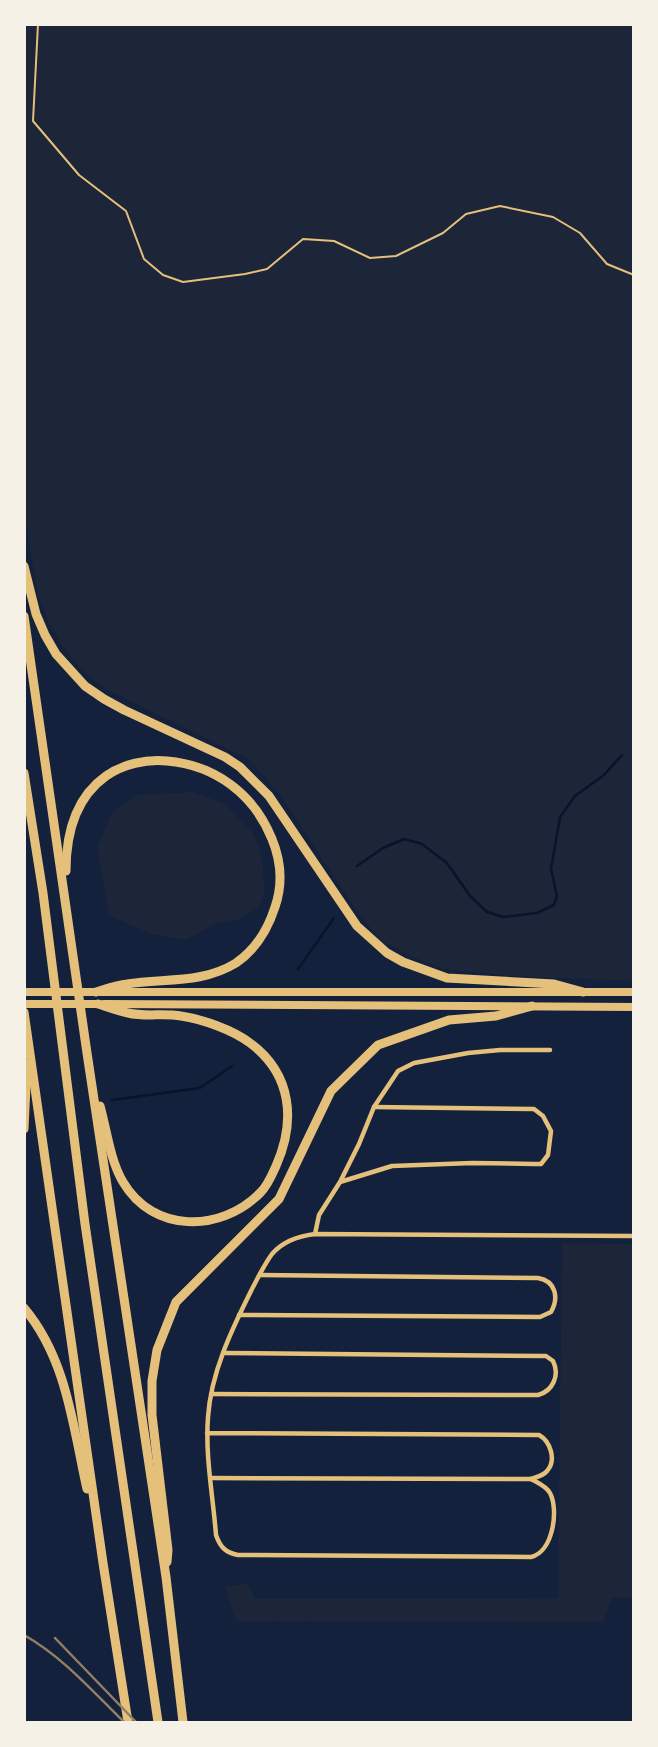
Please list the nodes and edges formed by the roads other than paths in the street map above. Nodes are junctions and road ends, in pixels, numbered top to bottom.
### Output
1 (24, 566) edge
2 (24, 616) edge
3 (24, 773) edge
4 (69, 922) junction
5 (127, 988) junction
6 (24, 992) edge
7 (96, 992) joint
8 (583, 992) junction
9 (634, 992) edge
10 (24, 1004) edge
11 (97, 1004) joint
12 (532, 1006) junction
13 (634, 1007) edge
14 (130, 1009) junction
15 (24, 1012) edge
16 (27, 1037) junction
17 (550, 1050) dead end
18 (87, 1054) junction
19 (374, 1107) junction
20 (24, 1129) edge
21 (341, 1182) junction
22 (315, 1234) junction
23 (634, 1236) edge
24 (259, 1275) junction
25 (24, 1308) edge
26 (239, 1315) junction
27 (224, 1353) junction
28 (211, 1394) junction
29 (207, 1433) junction
30 (211, 1478) junction
31 (531, 1479) junction
32 (103, 1563) junction
33 (166, 1577) junction
34 (128, 1723) edge
35 (158, 1723) edge
36 (183, 1723) edge

1 - 8 highway
2 - 4 highway
3 - 35 highway
4 - 5 highway
4 - 18 highway
5 - 7 highway
5 - 8 main road
6 - 7 main road
8 - 9 main road
10 - 11 main road
11 - 14 highway
12 - 13 main road
12 - 14 main road
12 - 33 highway
14 - 18 highway
15 - 16 highway
16 - 20 highway
16 - 32 highway
17 - 19 street
18 - 33 highway
19 - 21 street
19 - 21 street
21 - 22 street
22 - 23 street
22 - 24 street
24 - 26 street
24 - 26 street
25 - 32 highway
26 - 27 street
27 - 28 street
27 - 28 street
28 - 29 street
29 - 30 street
29 - 31 street
30 - 31 street
30 - 31 street
32 - 34 highway
33 - 36 highway

